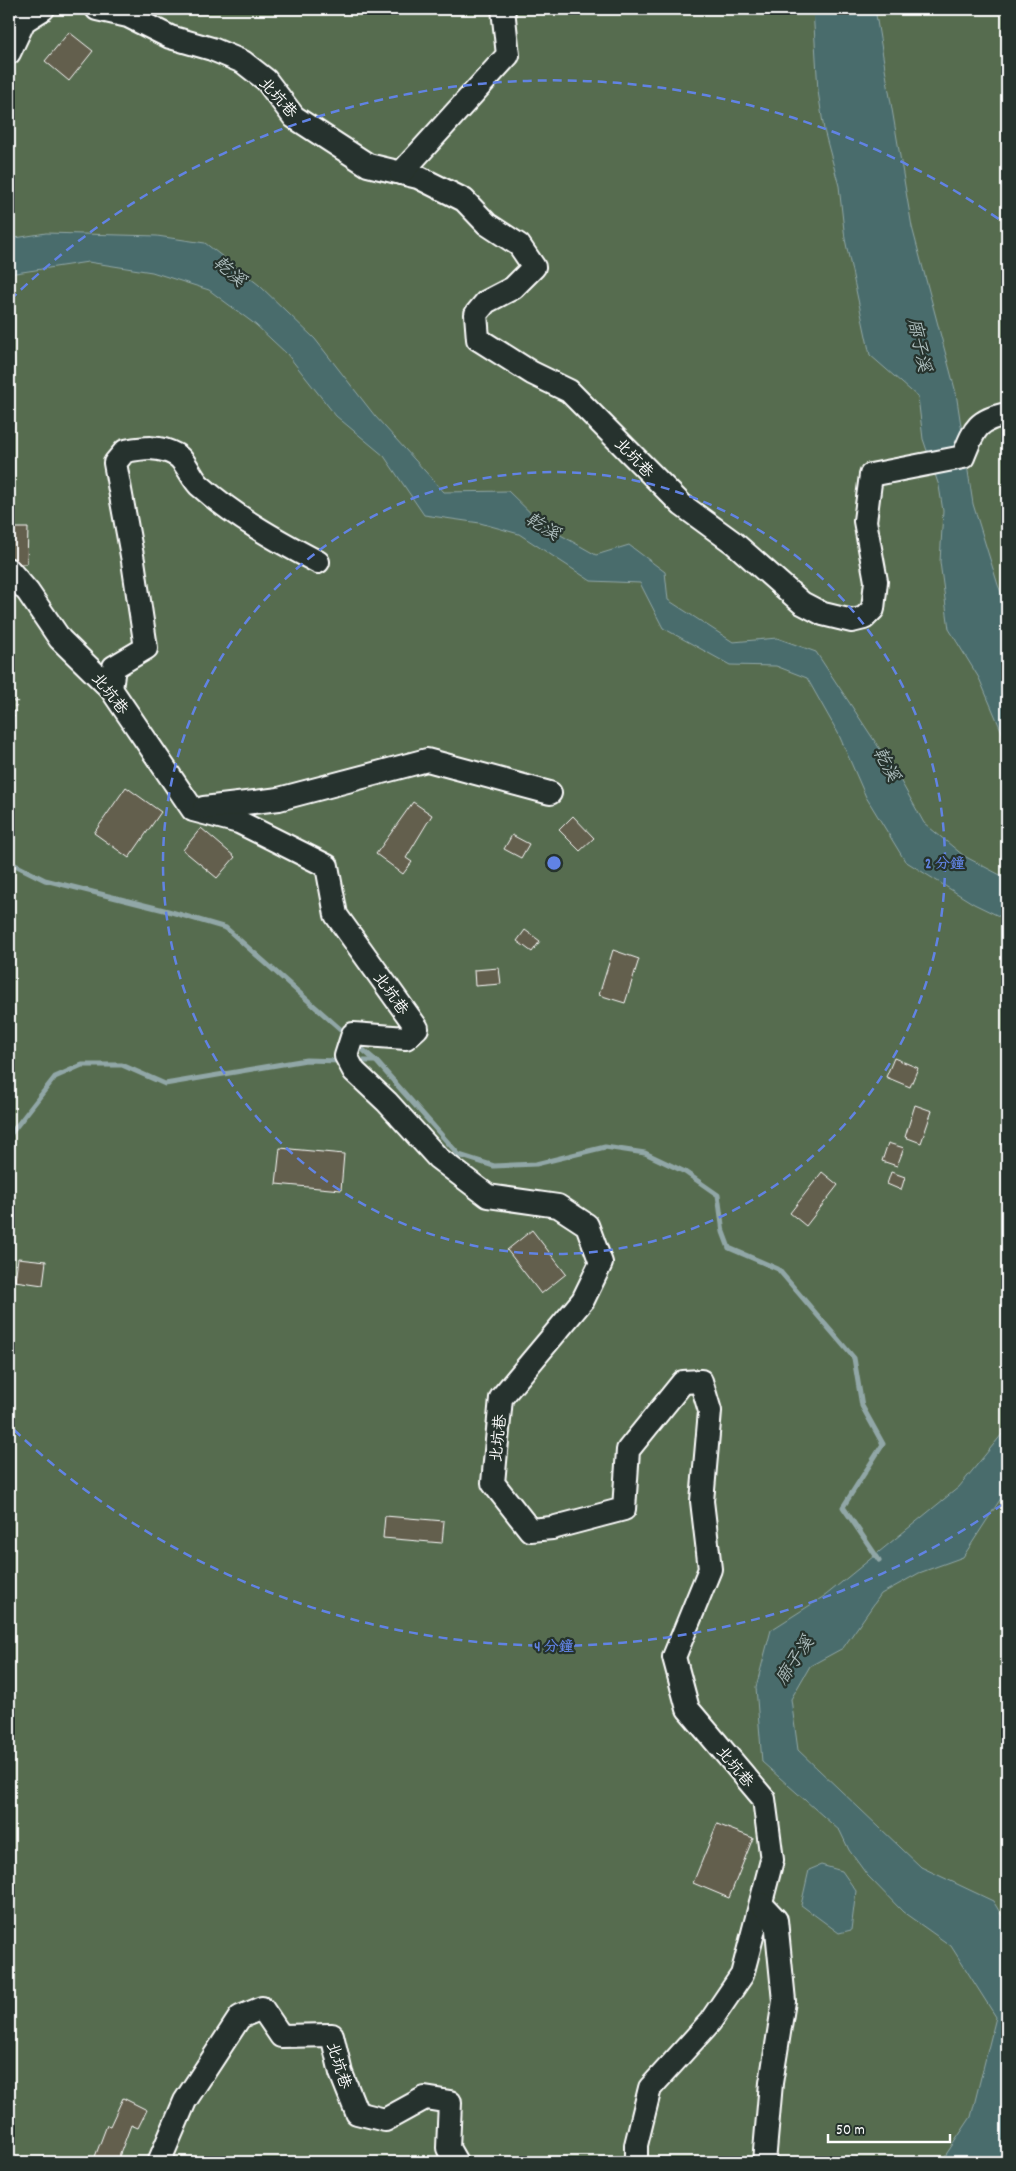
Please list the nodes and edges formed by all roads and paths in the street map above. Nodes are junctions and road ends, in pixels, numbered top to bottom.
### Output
1 (43, 9) edge
2 (97, 9) edge
3 (503, 9) edge
4 (9, 53) edge
5 (401, 173) junction
6 (1007, 414) edge
7 (318, 562) dead end
8 (9, 570) edge
9 (111, 690) junction
10 (9, 704) edge
11 (9, 736) edge
12 (550, 793) dead end
13 (193, 810) junction
14 (760, 1904) junction
15 (159, 2162) edge
16 (456, 2162) edge
17 (636, 2162) edge
18 (764, 2162) edge

1 - 4 street
2 - 5 street, 北坑巷
3 - 5 street
5 - 6 street, 北坑巷
7 - 9 street
8 - 9 street, 北坑巷
9 - 13 street, 北坑巷
10 - 11 path
12 - 13 street
13 - 14 street, 北坑巷
14 - 17 street, 北坑巷
14 - 18 street
15 - 16 street, 北坑巷

